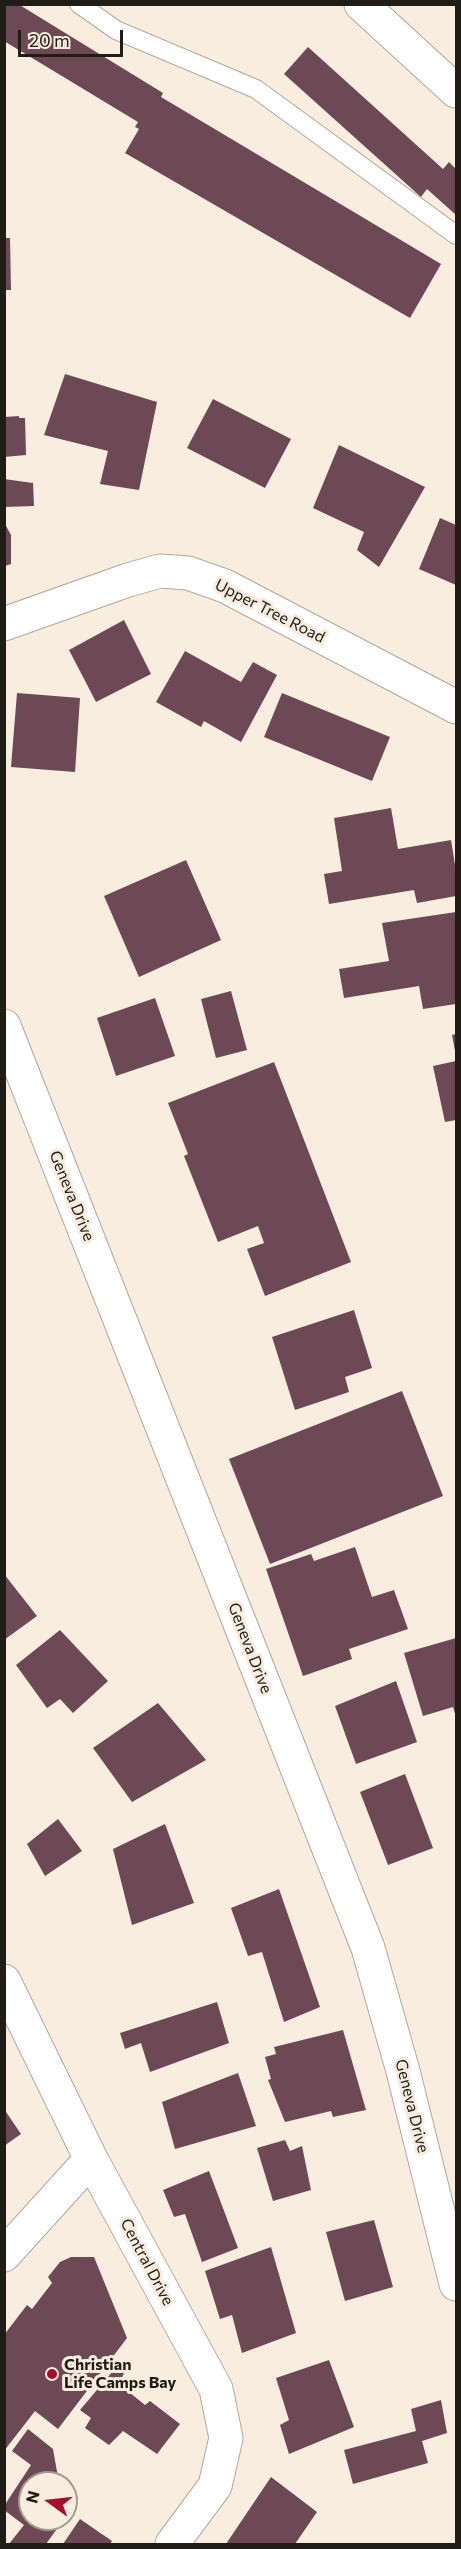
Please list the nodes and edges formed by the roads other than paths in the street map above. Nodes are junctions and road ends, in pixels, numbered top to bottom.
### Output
1 (79, 4) edge
2 (361, 4) edge
3 (456, 91) edge
4 (456, 235) edge
5 (4, 624) edge
6 (456, 707) edge
7 (4, 1026) edge
8 (4, 1981) edge
9 (91, 2159) junction
10 (4, 2255) edge
11 (456, 2284) edge
12 (172, 2544) edge

1 - 4 lane
2 - 3 street
5 - 6 street, Upper Tree Road
7 - 11 street, Geneva Drive
8 - 9 street, Central Drive
9 - 10 street
9 - 12 street, Central Drive

